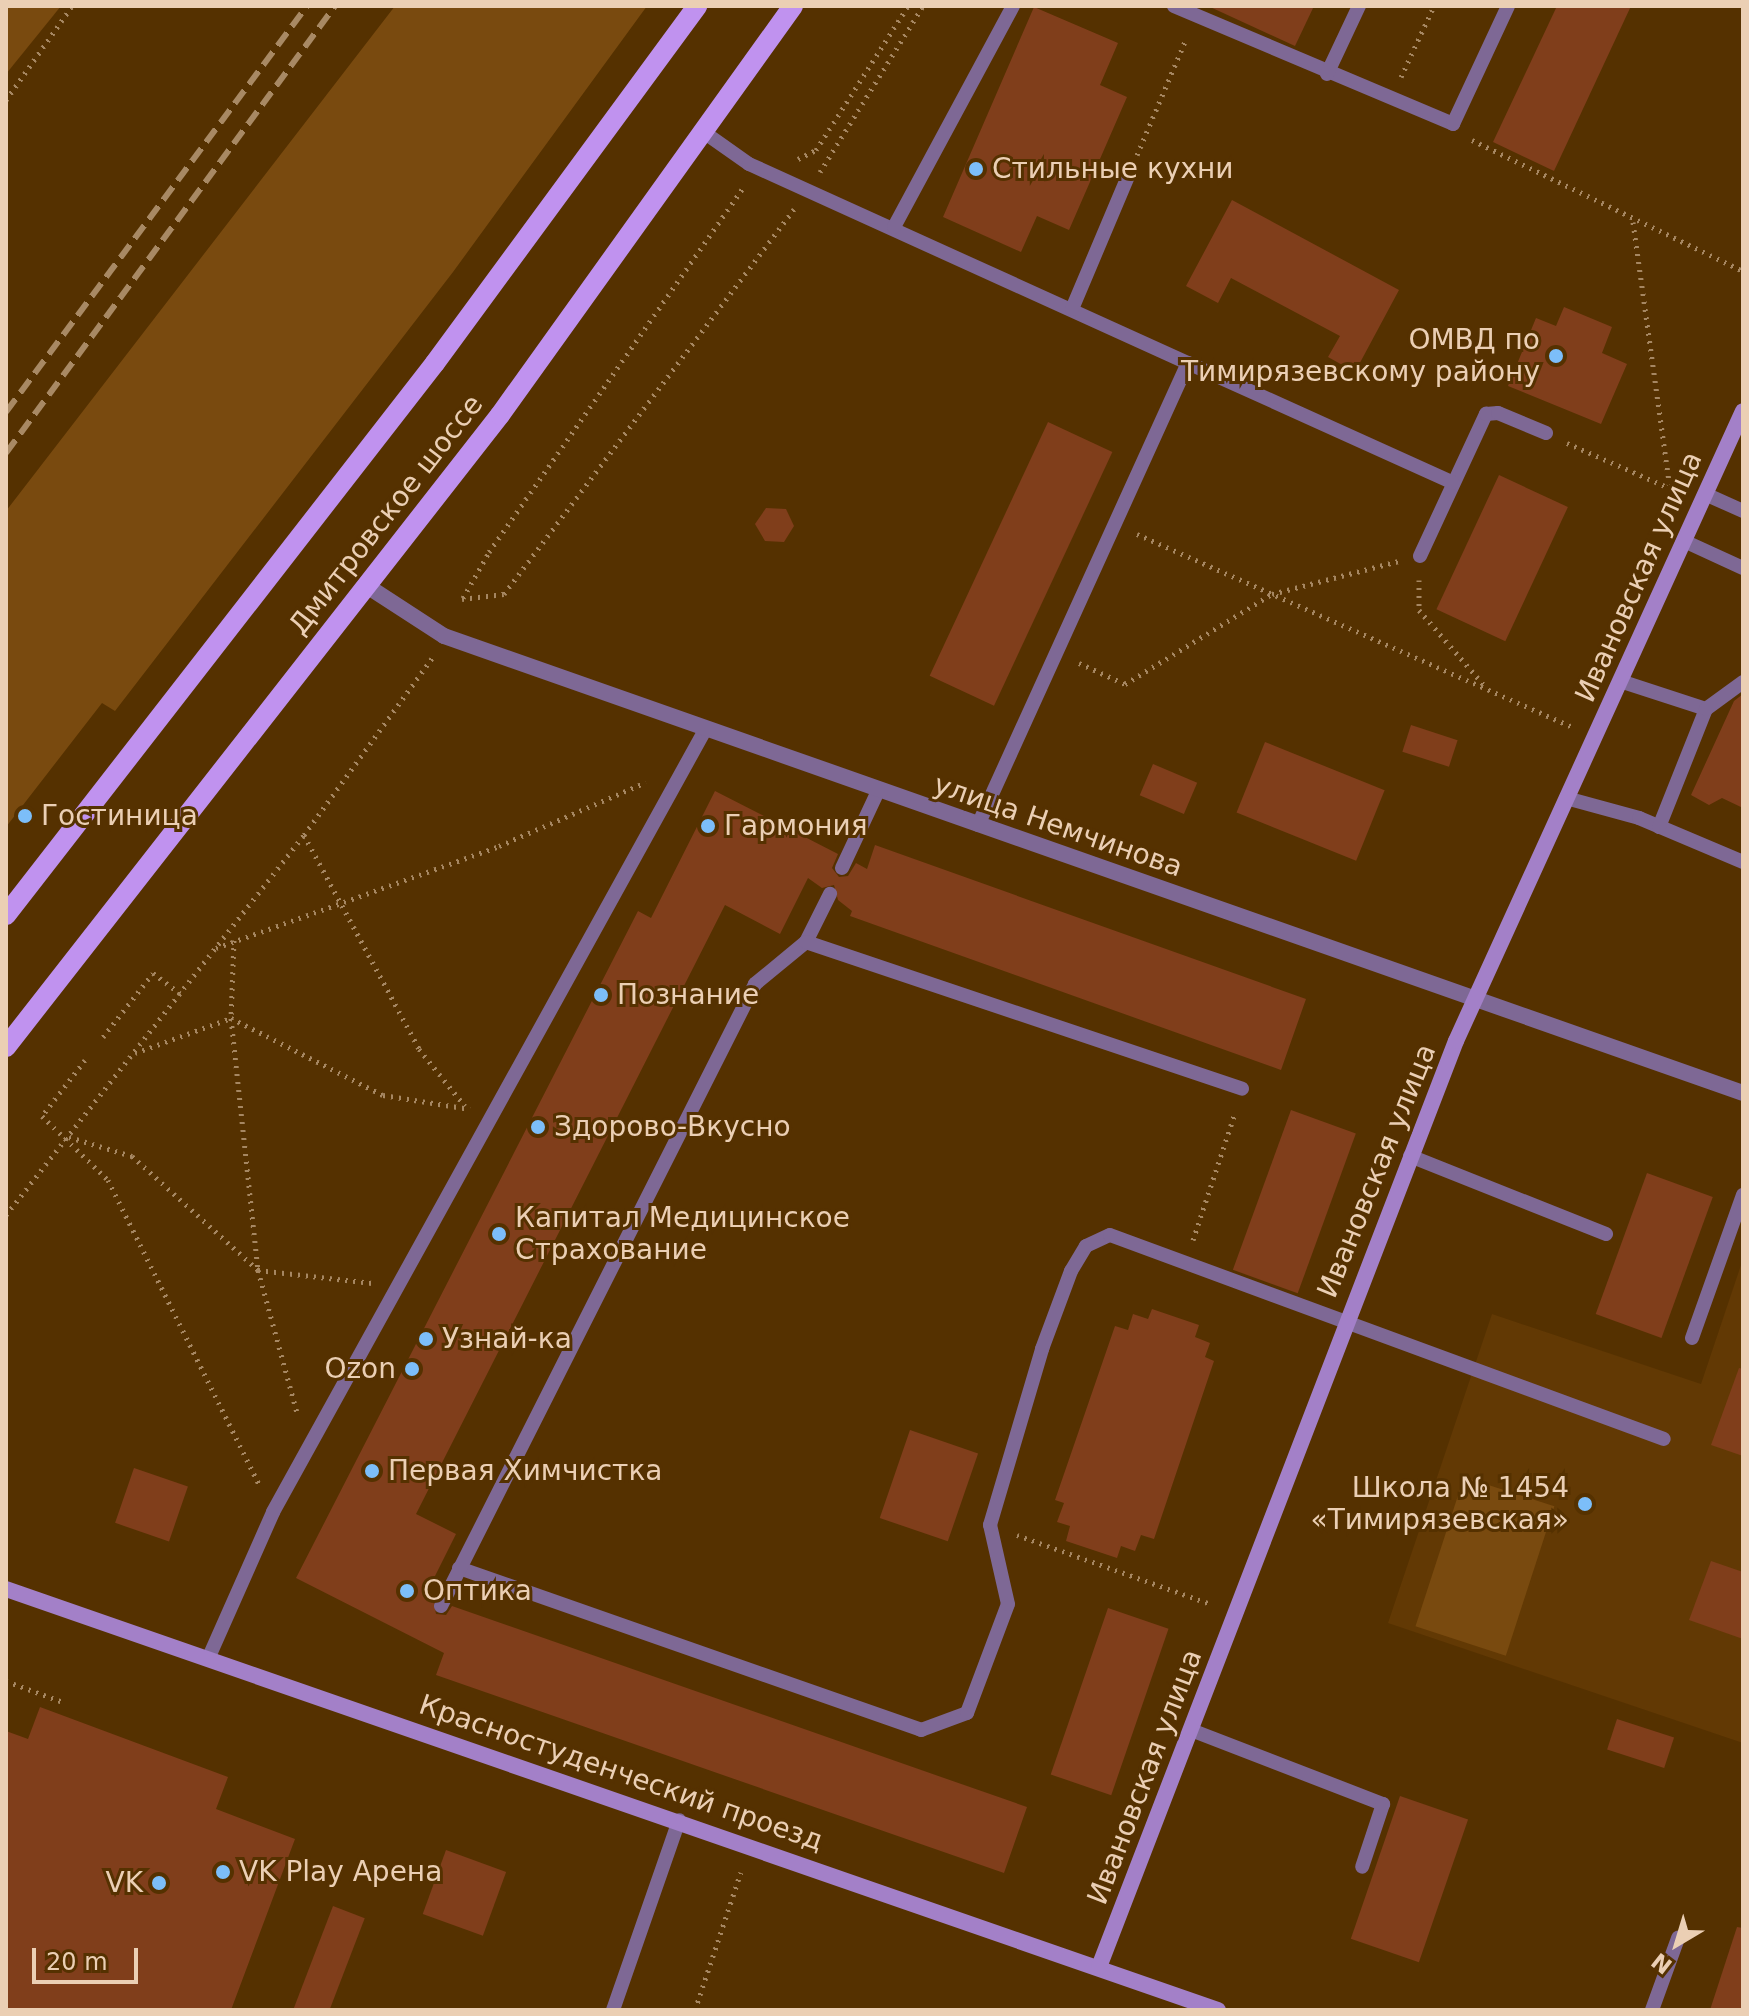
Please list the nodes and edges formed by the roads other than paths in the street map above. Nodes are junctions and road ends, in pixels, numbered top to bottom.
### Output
1 (697, 6) edge
2 (793, 6) edge
3 (1013, 6) edge
4 (1174, 6) edge
5 (1359, 6) edge
6 (1508, 6) edge
7 (1327, 74) junction
8 (705, 133) junction
9 (1129, 174) road end
10 (894, 227) junction
11 (1072, 309) junction
12 (1188, 363) junction
13 (1743, 411) edge
14 (1546, 433) road end
15 (1452, 482) junction
16 (1705, 494) junction
17 (1743, 511) edge
18 (1684, 541) junction
19 (1420, 556) road end
20 (1743, 568) edge
21 (367, 586) junction
22 (1620, 681) junction
23 (1743, 682) edge
24 (1706, 709) junction
25 (705, 730) junction
26 (878, 791) junction
27 (1566, 798) junction
28 (978, 825) junction
29 (1659, 827) junction
30 (1743, 862) edge
31 (842, 868) dead end
32 (830, 894) dead end
33 (6, 915) edge
34 (806, 942) junction
35 (1474, 1000) junction
36 (6, 1047) edge
37 (1242, 1089) road end
38 (1743, 1093) edge
39 (1410, 1156) junction
40 (1743, 1195) edge
41 (1606, 1234) dead end
42 (1344, 1323) junction
43 (1692, 1338) dead end
44 (1664, 1439) dead end
45 (459, 1568) junction
46 (6, 1589) edge
47 (441, 1606) dead end
48 (208, 1659) junction
49 (1191, 1730) junction
50 (679, 1820) junction
51 (1362, 1867) dead end
52 (1678, 1938) dead end
53 (1099, 1967) junction
54 (613, 2010) edge
55 (1218, 2010) edge
56 (1652, 2010) edge

1 - 33 main road, Дмитровское шоссе
2 - 8 main road, Дмитровское шоссе
3 - 10 lane
4 - 7 lane
5 - 7 lane
6 - 7 lane
8 - 10 lane
8 - 21 main road, Дмитровское шоссе
9 - 11 lane
10 - 11 lane
11 - 12 lane
12 - 15 lane
12 - 28 lane
13 - 16 street, Ивановская улица
14 - 15 lane
15 - 19 lane
16 - 17 lane
16 - 18 street, Ивановская улица
18 - 20 lane
18 - 22 street, Ивановская улица
21 - 25 street, улица Немчинова
21 - 36 main road, Дмитровское шоссе
22 - 24 lane
22 - 27 street, Ивановская улица
23 - 24 lane
24 - 29 lane
25 - 26 street, улица Немчинова
25 - 48 lane
26 - 28 street, улица Немчинова
26 - 31 lane
27 - 29 lane
27 - 35 street, Ивановская улица
28 - 35 street, улица Немчинова
29 - 30 lane
32 - 34 lane
34 - 37 lane
34 - 45 lane
35 - 38 street, улица Немчинова
35 - 39 street, Ивановская улица
39 - 41 lane
39 - 42 street, Ивановская улица
40 - 43 lane
42 - 44 lane
42 - 45 lane
42 - 49 street, Ивановская улица
45 - 47 lane
46 - 48 street, Красностуденческий проезд
48 - 50 street, Красностуденческий проезд
49 - 51 lane
49 - 53 street, Ивановская улица
50 - 53 street, Красностуденческий проезд
50 - 54 lane
52 - 56 lane
53 - 55 street, Красностуденческий проезд

